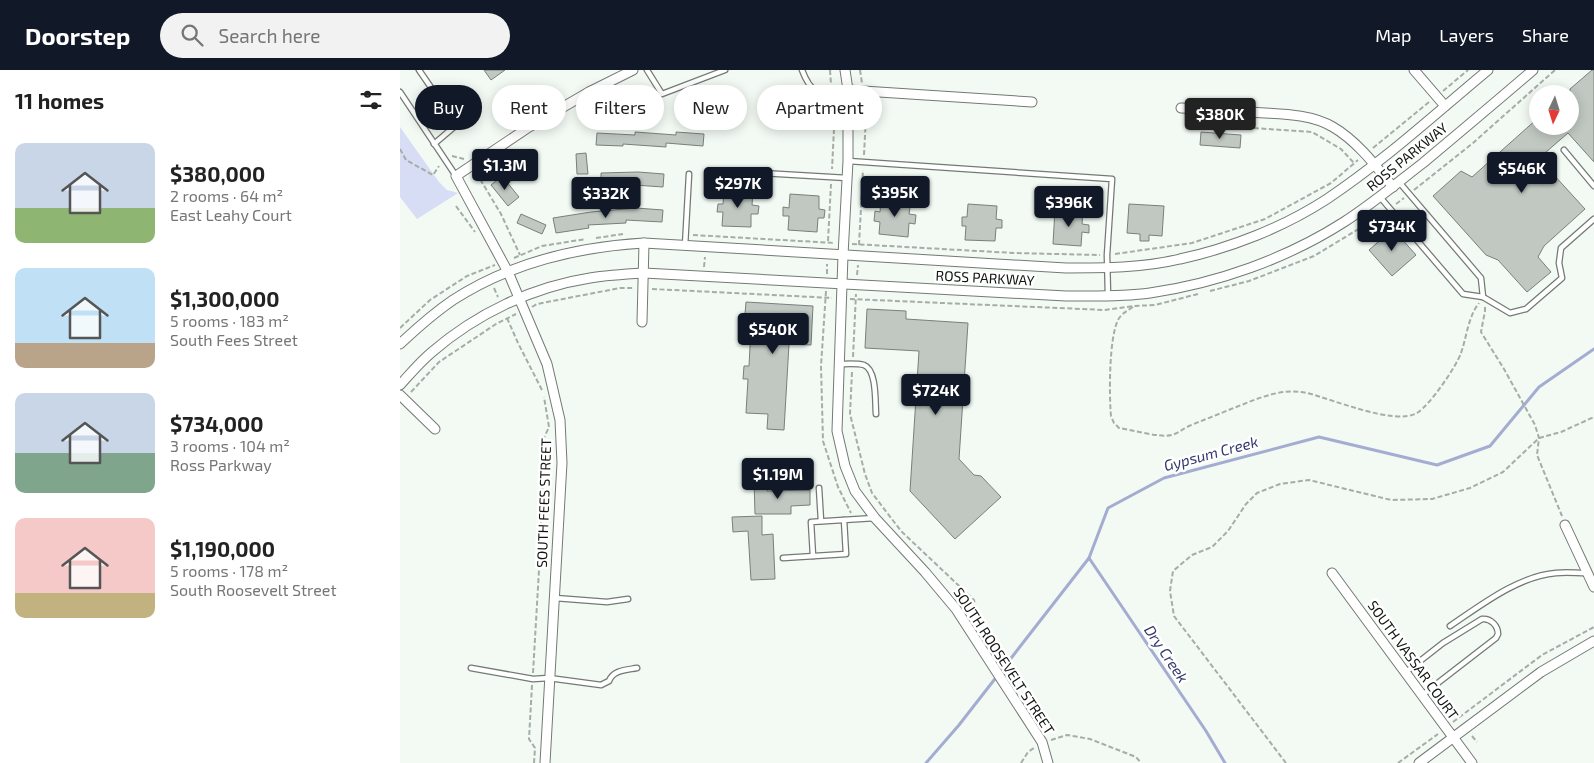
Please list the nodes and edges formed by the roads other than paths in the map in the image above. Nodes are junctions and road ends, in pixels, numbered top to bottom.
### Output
1 (419, 70) edge
2 (633, 70) edge
3 (647, 70) edge
4 (724, 70) edge
5 (802, 70) edge
6 (845, 70) edge
7 (1414, 70) edge
8 (1488, 70) edge
9 (1533, 70) edge
10 (808, 85) edge
11 (847, 85) edge
12 (400, 92) edge
13 (882, 92) edge
14 (1032, 102) dead end
15 (1445, 106) junction
16 (1181, 108) dead end
17 (848, 130) edge
18 (434, 144) junction
19 (1564, 150) dead end
20 (848, 161) junction
21 (1374, 164) junction
22 (728, 171) dead end
23 (689, 174) dead end
24 (456, 176) junction
25 (847, 178) junction
26 (1396, 184) junction
27 (1594, 186) edge
28 (1380, 197) junction
29 (1594, 219) edge
30 (644, 243) junction
31 (685, 246) junction
32 (843, 255) junction
33 (1108, 268) junction
34 (508, 272) junction
35 (644, 273) junction
36 (842, 285) junction
37 (1108, 296) junction
38 (1483, 297) junction
39 (519, 298) junction
40 (642, 322) dead end
41 (400, 344) edge
42 (839, 364) junction
43 (400, 385) edge
44 (400, 395) edge
45 (876, 414) dead end
46 (435, 429) dead end
47 (819, 488) dead end
48 (875, 518) junction
49 (844, 520) junction
50 (821, 521) junction
51 (1565, 525) road end
52 (813, 556) junction
53 (783, 558) dead end
54 (1332, 573) dead end
55 (1588, 574) junction
56 (1594, 586) edge
57 (554, 598) junction
58 (628, 599) dead end
59 (1450, 626) dead end
60 (1594, 641) edge
61 (471, 668) dead end
62 (637, 668) dead end
63 (1405, 673) junction
64 (549, 678) junction
65 (1421, 696) junction
66 (1453, 738) junction
67 (545, 763) edge
68 (1048, 763) edge
69 (1419, 763) edge
70 (1472, 763) edge

1 - 18 lane
2 - 24 street
3 - 4 lane
5 - 10 lane
6 - 11 street, SOUTH ROOSEVELT STREET
7 - 15 street
8 - 15 street, ROSS PARKWAY
9 - 26 street, ROSS PARKWAY
12 - 18 lane
13 - 14 street
15 - 21 street, ROSS PARKWAY
16 - 21 street
17 - 20 street, SOUTH ROOSEVELT STREET
18 - 24 lane
19 - 27 lane
20 - 25 street, SOUTH ROOSEVELT STREET
20 - 33 lane
21 - 26 street
21 - 33 street, ROSS PARKWAY
22 - 25 lane
23 - 31 lane
24 - 34 street, SOUTH FEES STREET
25 - 32 street, SOUTH ROOSEVELT STREET
26 - 28 street, ROSS PARKWAY
26 - 38 lane
28 - 37 street, ROSS PARKWAY
28 - 38 lane
29 - 38 lane
30 - 31 street, ROSS PARKWAY
30 - 34 street, ROSS PARKWAY
30 - 35 street
31 - 32 street, ROSS PARKWAY
32 - 33 street, ROSS PARKWAY
32 - 36 street, SOUTH ROOSEVELT STREET
33 - 37 lane
34 - 39 street, SOUTH FEES STREET
34 - 41 street, ROSS PARKWAY
35 - 36 street, ROSS PARKWAY
35 - 39 street, ROSS PARKWAY
35 - 40 street
36 - 37 street, ROSS PARKWAY
36 - 42 street, SOUTH ROOSEVELT STREET
39 - 43 street, ROSS PARKWAY
39 - 57 street, SOUTH FEES STREET
42 - 45 lane
42 - 48 street, SOUTH ROOSEVELT STREET
44 - 46 street
47 - 50 lane
48 - 49 lane
48 - 68 street, SOUTH ROOSEVELT STREET
49 - 50 lane
49 - 52 lane
50 - 52 lane
51 - 55 street
52 - 53 lane
54 - 63 street, SOUTH VASSAR COURT
55 - 56 street
55 - 59 lane
57 - 58 lane
57 - 64 street, SOUTH FEES STREET
60 - 66 street
61 - 64 lane
62 - 64 lane
63 - 65 street, SOUTH VASSAR COURT
63 - 65 lane
64 - 67 street, SOUTH FEES STREET
65 - 66 street, SOUTH VASSAR COURT
66 - 69 street
66 - 70 street, SOUTH VASSAR COURT

